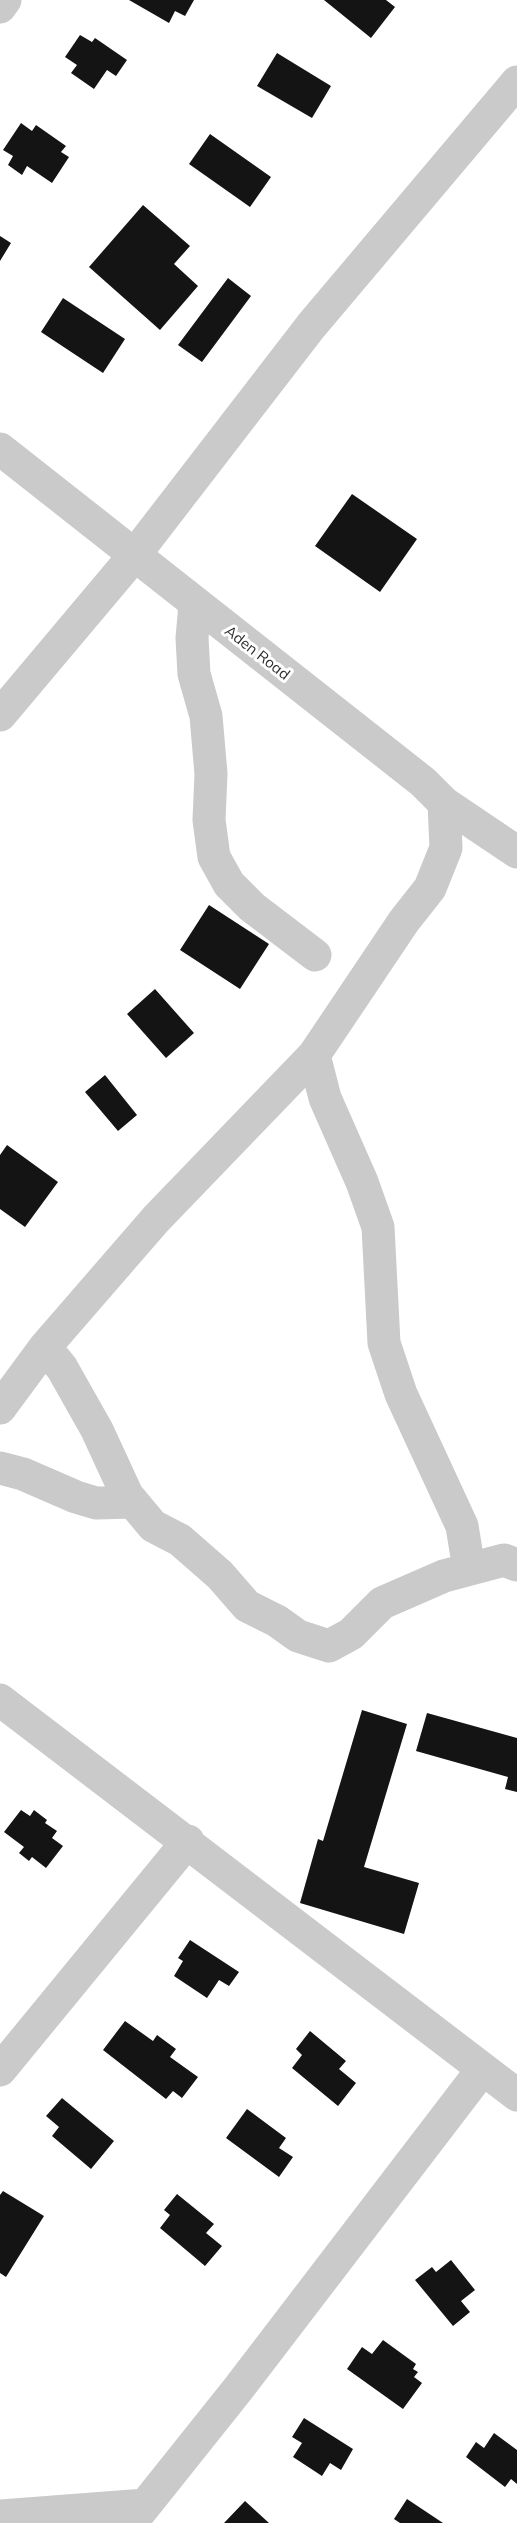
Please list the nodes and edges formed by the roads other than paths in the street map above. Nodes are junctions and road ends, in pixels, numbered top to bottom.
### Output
1 (5, 0) edge
2 (0, 7) edge
3 (517, 82) edge
4 (0, 449) edge
5 (133, 557) junction
6 (195, 605) junction
7 (0, 715) edge
8 (444, 803) junction
9 (517, 852) edge
10 (315, 955) dead end
11 (314, 1055) junction
12 (45, 1347) junction
13 (0, 1408) edge
14 (0, 1468) edge
15 (133, 1502) junction
16 (517, 1565) edge
17 (470, 1569) junction
18 (0, 1700) edge
19 (188, 1841) junction
20 (0, 2070) edge
21 (482, 2070) junction
22 (517, 2095) edge
23 (138, 2514) edge
24 (0, 2516) edge

1 - 2 street
3 - 5 street
4 - 5 street, Aden Road
5 - 6 street, Aden Road
5 - 7 street
6 - 8 street, Aden Road
6 - 10 street
8 - 9 street, Aden Road
8 - 11 street
11 - 12 street
11 - 17 street
12 - 13 street
12 - 15 street
14 - 15 street
15 - 17 street
16 - 17 street
18 - 19 street
19 - 20 street
19 - 21 street
21 - 22 street
21 - 23 street
23 - 24 street

